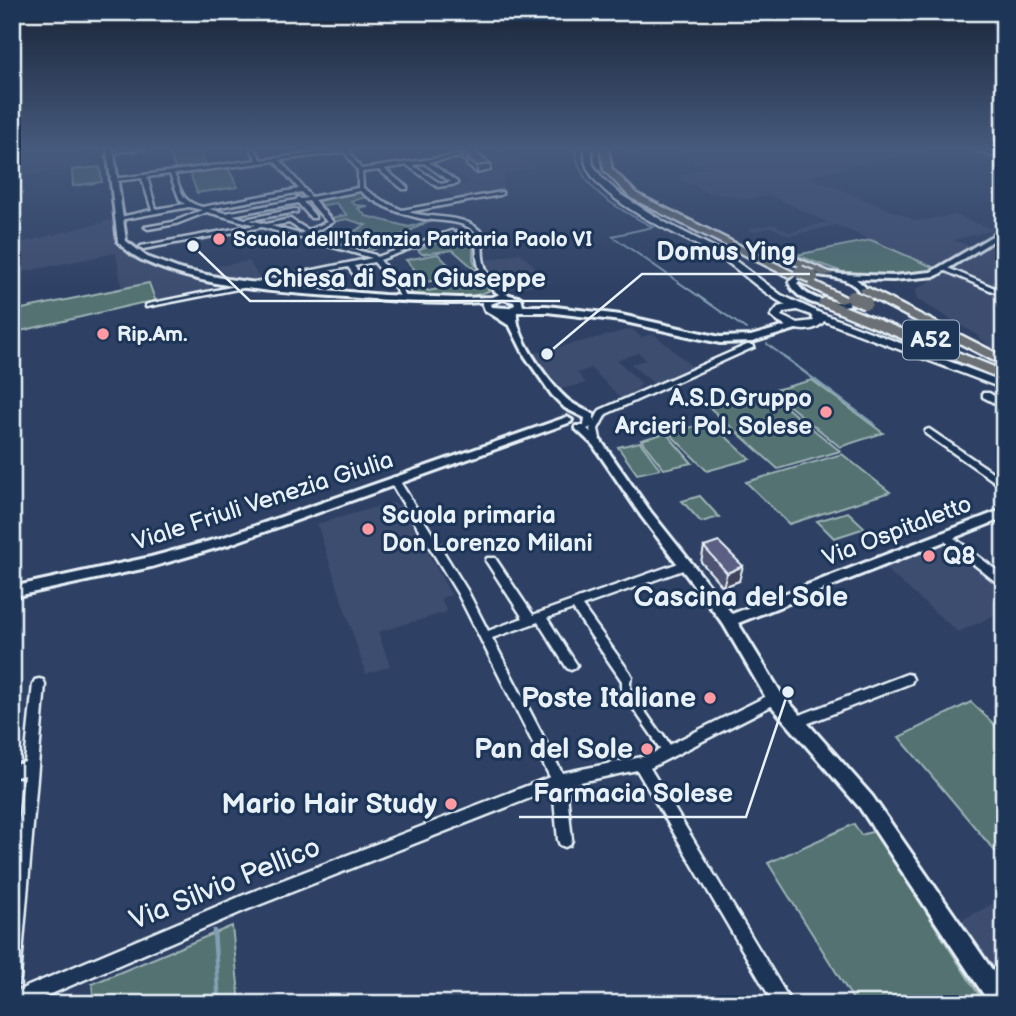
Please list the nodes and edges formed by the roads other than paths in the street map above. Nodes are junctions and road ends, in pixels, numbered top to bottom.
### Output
1 (117, 195) edge
2 (150, 195) edge
3 (181, 195) edge
4 (274, 195) edge
5 (319, 195) edge
6 (373, 195) edge
7 (483, 195) edge
8 (620, 195) edge
9 (633, 195) edge
10 (646, 195) edge
11 (309, 197) junction
12 (298, 199) junction
13 (189, 205) junction
14 (154, 209) dead end
15 (203, 209) junction
16 (295, 211) dead end
17 (403, 211) junction
18 (667, 211) junction
19 (225, 215) junction
20 (313, 217) dead end
21 (119, 218) junction
22 (244, 220) junction
23 (265, 226) junction
24 (148, 227) dead end
25 (1004, 231) edge
26 (453, 232) dead end
27 (309, 233) junction
28 (301, 236) junction
29 (143, 247) dead end
30 (377, 259) junction
31 (349, 264) junction
32 (943, 268) junction
33 (834, 275) junction
34 (801, 278) junction
35 (876, 278) junction
36 (364, 284) dead end
37 (247, 285) junction
38 (399, 288) junction
39 (1002, 292) edge
40 (394, 297) junction
41 (404, 297) junction
42 (858, 297) junction
43 (492, 301) junction
44 (148, 306) dead end
45 (778, 306) junction
46 (516, 308) junction
47 (547, 309) joint
48 (819, 314) junction
49 (512, 324) junction
50 (796, 326) junction
51 (775, 330) junction
52 (750, 347) dead end
53 (1004, 362) edge
54 (1004, 368) edge
55 (1004, 376) edge
56 (1004, 386) edge
57 (986, 395) dead end
58 (1004, 405) edge
59 (603, 412) junction
60 (576, 417) junction
61 (929, 432) dead end
62 (523, 437) junction
63 (596, 441) junction
64 (394, 480) junction
65 (1004, 485) edge
66 (1004, 513) edge
67 (946, 537) junction
68 (491, 561) dead end
69 (685, 565) junction
70 (1004, 582) edge
71 (12, 592) edge
72 (578, 603) junction
73 (535, 618) junction
74 (729, 621) junction
75 (486, 636) junction
76 (571, 665) dead end
77 (626, 677) joint
78 (907, 679) dead end
79 (39, 684) dead end
80 (775, 698) junction
81 (796, 722) junction
82 (669, 753) junction
83 (640, 765) junction
84 (32, 766) junction
85 (12, 772) edge
86 (559, 780) junction
87 (565, 841) dead end
88 (12, 978) edge
89 (12, 1002) edge
90 (785, 1004) edge
91 (1003, 1004) edge

1 - 21 street
2 - 14 street
3 - 13 street
4 - 15 street
5 - 11 street
6 - 17 street
7 - 17 street
8 - 45 main road
9 - 18 highway, A52
10 - 18 highway, A52
11 - 12 street
11 - 27 street
12 - 19 street
12 - 20 street
13 - 15 street
13 - 21 street
15 - 19 street
15 - 24 street
16 - 22 street
17 - 43 street
18 - 33 highway
18 - 34 highway
18 - 34 highway, A52
19 - 22 street
21 - 37 street
22 - 23 street
23 - 27 street
23 - 28 street
23 - 29 street
25 - 32 street
26 - 30 street
27 - 28 street
28 - 30 street
30 - 31 street
30 - 38 street
31 - 36 street
31 - 37 street
32 - 35 street
32 - 39 street
33 - 34 street
33 - 35 street
33 - 42 street
34 - 42 highway, A52
34 - 48 street
35 - 42 street
37 - 40 street
37 - 44 street
38 - 40 street
38 - 41 street
40 - 41 street
41 - 43 street
42 - 48 street
42 - 53 highway
42 - 54 highway, A52
42 - 55 highway, A52
43 - 46 street
43 - 46 street
43 - 49 street
45 - 48 main road
45 - 50 main road
45 - 51 street
46 - 47 street
46 - 49 street
47 - 51 street
48 - 50 main road
48 - 55 highway
48 - 56 main road
49 - 60 street
50 - 51 street
52 - 59 street
57 - 58 street
59 - 60 street
59 - 63 street
60 - 62 street, Viale Friuli Venezia Giulia
60 - 62 street, Viale Friuli Venezia Giulia
60 - 63 street
61 - 65 street
62 - 64 street, Viale Friuli Venezia Giulia
63 - 69 street
64 - 71 street, Viale Friuli Venezia Giulia
64 - 75 street
66 - 67 street, Via Ospitaletto
67 - 70 street
67 - 74 street, Via Ospitaletto
68 - 73 street
69 - 72 street
69 - 74 street
72 - 73 street
72 - 77 street
73 - 75 street
73 - 76 street
74 - 80 street
75 - 86 street
77 - 82 street
78 - 81 street
79 - 84 street
80 - 81 street
80 - 82 street, Via Silvio Pellico
81 - 91 street
82 - 83 street, Via Silvio Pellico
83 - 86 street, Via Silvio Pellico
83 - 90 street
84 - 85 street
84 - 88 street
86 - 87 street
86 - 89 street, Via Silvio Pellico

